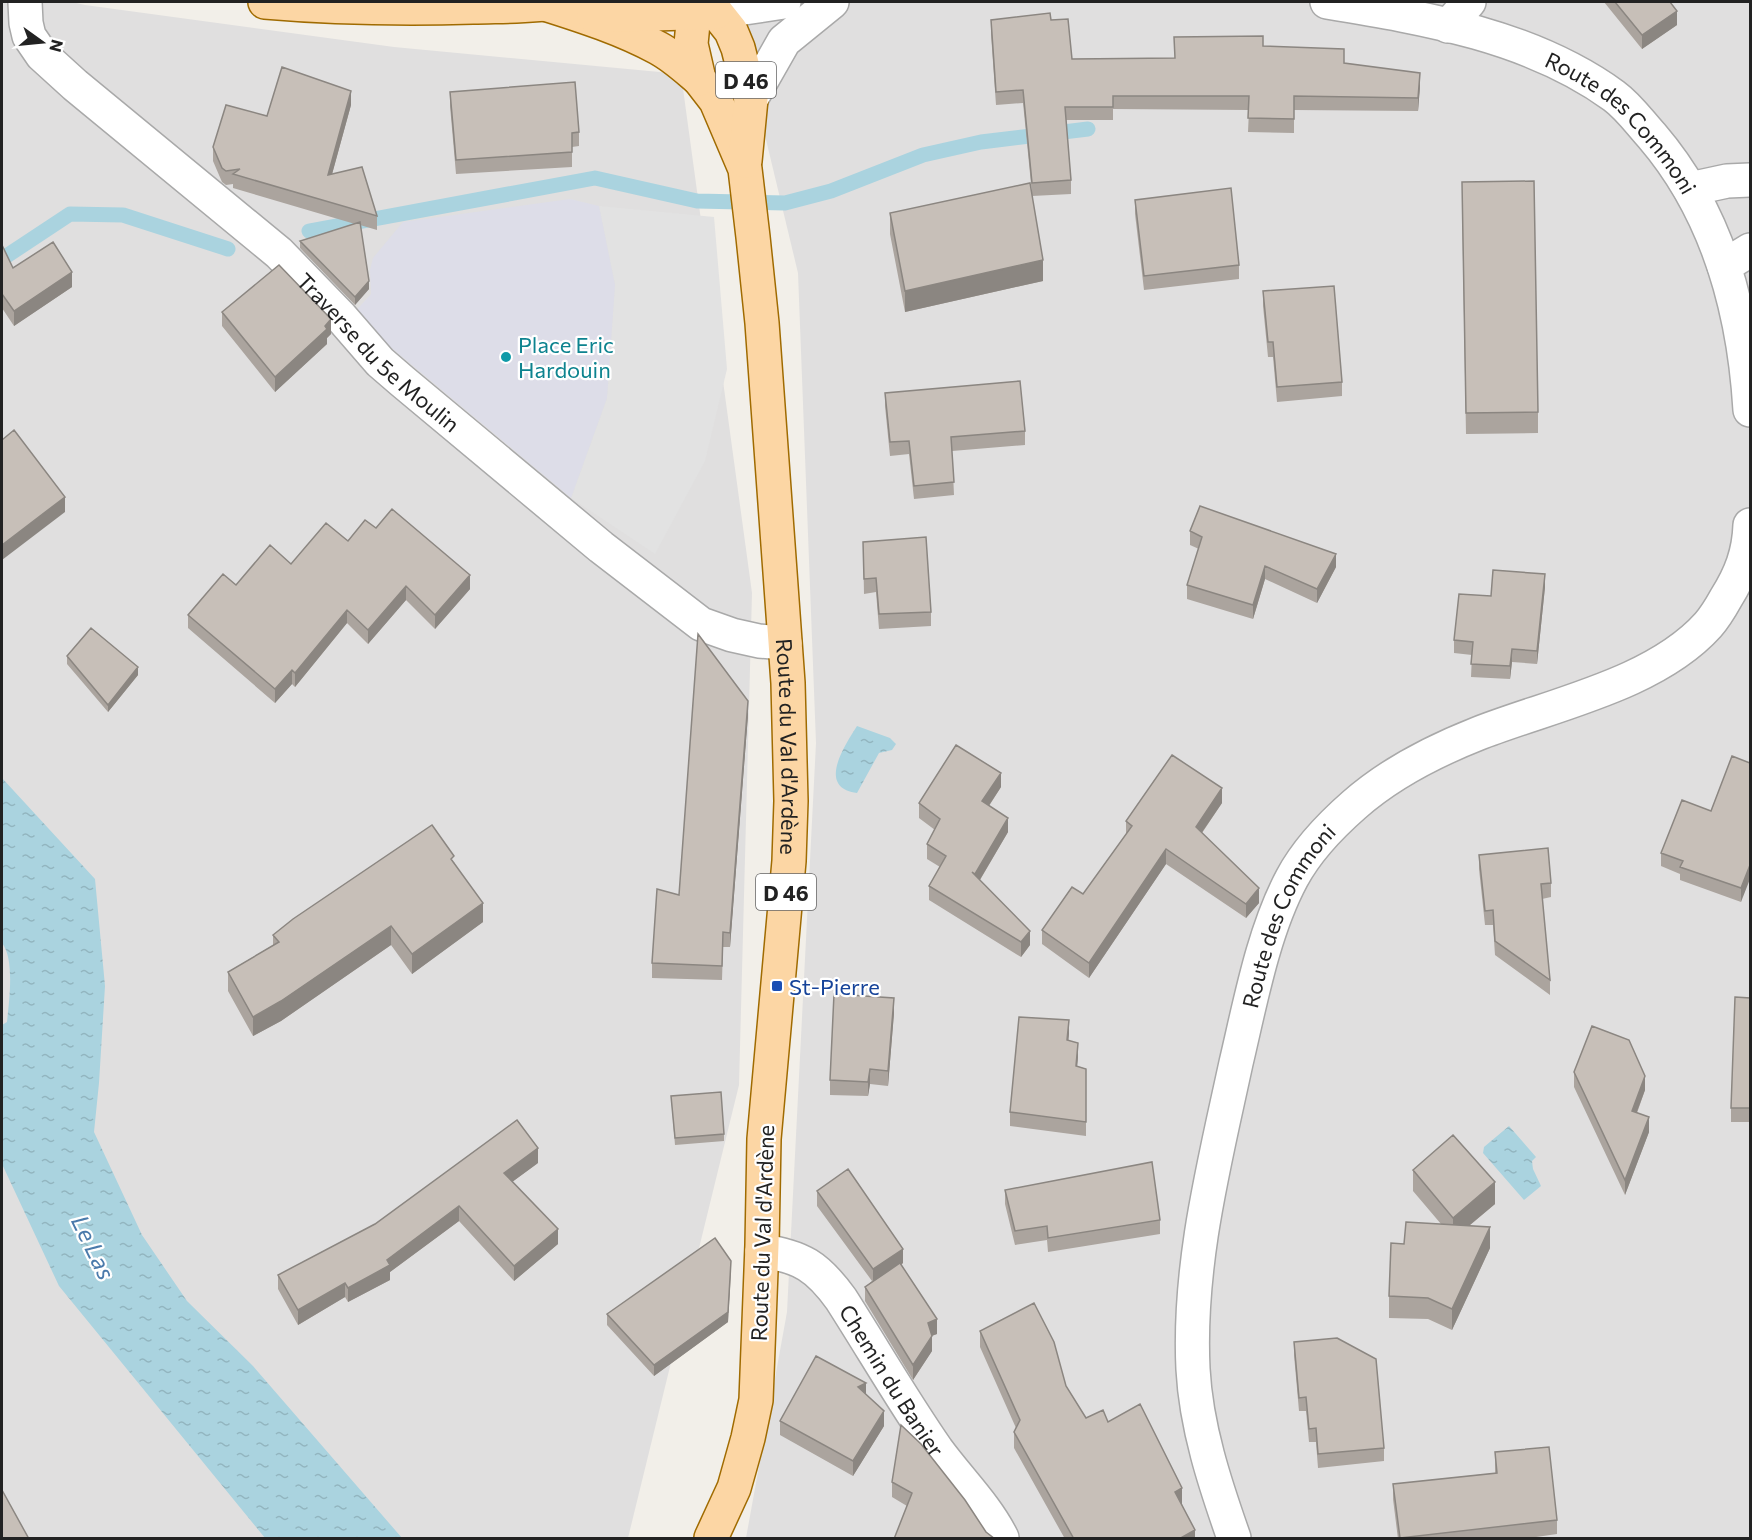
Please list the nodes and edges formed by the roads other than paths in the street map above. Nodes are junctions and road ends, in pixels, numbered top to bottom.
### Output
1 (25, 2) edge
2 (265, 2) edge
3 (784, 2) edge
4 (832, 2) edge
5 (1327, 2) edge
6 (704, 7) edge
7 (563, 8) edge
8 (1459, 14) edge
9 (699, 79) junction
10 (751, 99) junction
11 (745, 169) junction
12 (1750, 180) edge
13 (1690, 189) junction
14 (1737, 258) edge
15 (1750, 410) edge
16 (1750, 525) edge
17 (785, 643) junction
18 (762, 1251) junction
19 (711, 1539) edge
20 (1002, 1539) edge
21 (1234, 1539) edge

1 - 17 street, Traverse du 5e Moulin
2 - 7 main road, D 46
3 - 6 street
4 - 10 street
5 - 8 street, Route des Commoni
6 - 7 main road
6 - 9 main road
6 - 10 main road, D 46
7 - 9 main road, D 46
8 - 13 street, Route des Commoni
9 - 11 main road, D 46
10 - 11 main road, D 46
11 - 17 main road, Route du Val d'Ardène / D 46
12 - 13 street
13 - 14 street, Route des Commoni
14 - 15 street, Route des Commoni
16 - 21 street, Route des Commoni
17 - 18 main road, Route du Val d'Ardène / D 46
18 - 19 main road, Route du Val d'Ardène / D 46
18 - 20 street, Chemin du Banier

